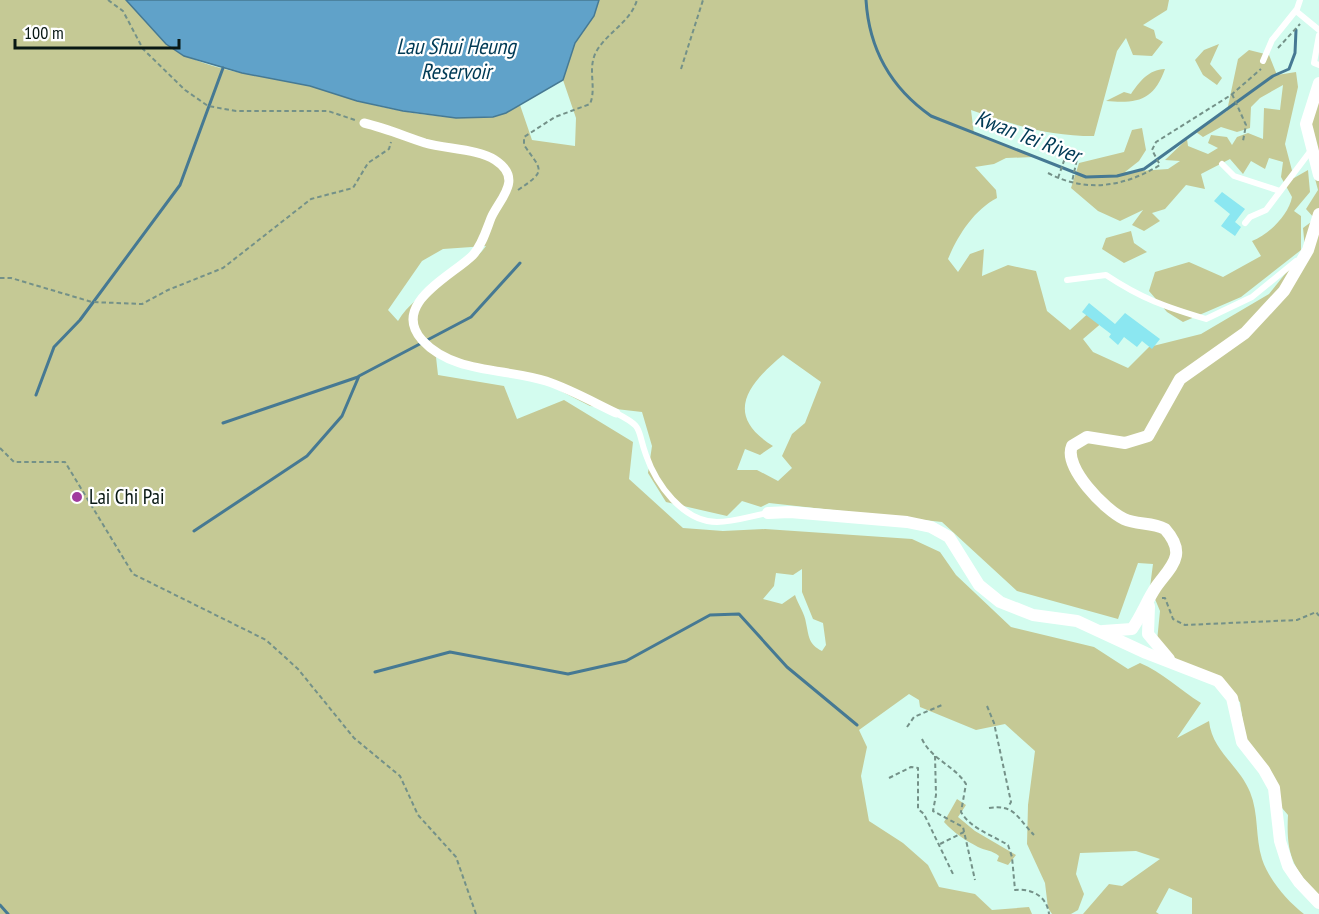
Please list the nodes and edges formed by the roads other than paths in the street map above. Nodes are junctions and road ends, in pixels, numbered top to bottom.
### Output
1 (1300, 0) edge
2 (1296, 11) junction
3 (1319, 30) edge
4 (1319, 35) edge
5 (1263, 64) road end
6 (1319, 65) edge
7 (1319, 83) edge
8 (364, 123) road end
9 (1312, 148) junction
10 (1222, 164) dead end
11 (1319, 174) edge
12 (1280, 191) junction
13 (1319, 214) edge
14 (1245, 223) dead end
15 (1308, 250) junction
16 (1067, 280) dead end
17 (616, 413) joint
18 (768, 513) joint
19 (1150, 599) junction
20 (1093, 628) junction
21 (1132, 628) junction
22 (1148, 634) junction
23 (1133, 647) junction
24 (1180, 667) junction
25 (1319, 903) edge

1 - 2 lane
2 - 3 lane
2 - 5 lane
4 - 6 lane
7 - 9 street
8 - 17 street
9 - 11 street
9 - 12 lane
10 - 12 lane
12 - 14 lane
13 - 15 street
15 - 16 lane
15 - 19 street
17 - 18 lane
18 - 20 street
19 - 21 street
19 - 22 street
20 - 21 street
20 - 23 street
21 - 22 street
21 - 23 street
22 - 23 street
22 - 24 street
23 - 24 street
24 - 25 street

